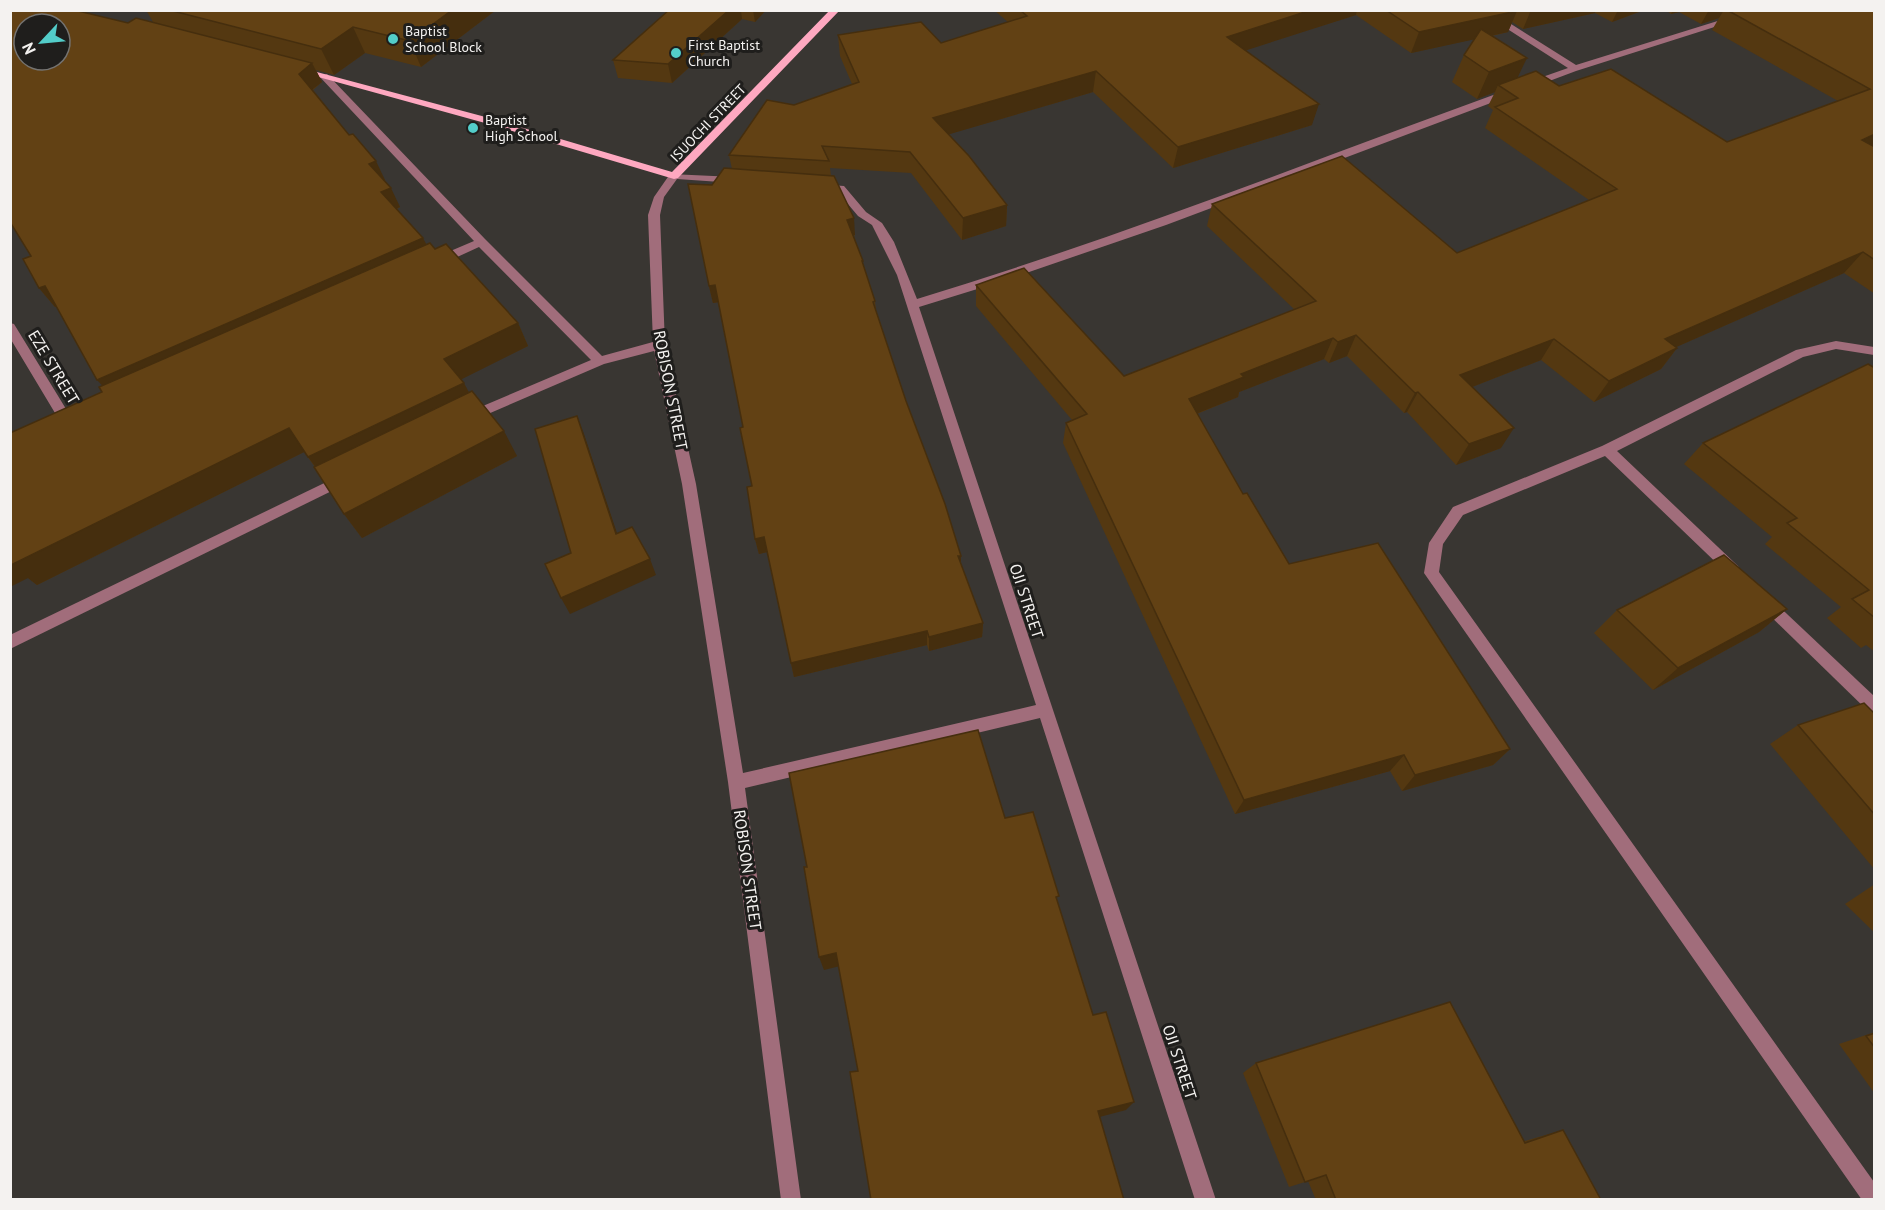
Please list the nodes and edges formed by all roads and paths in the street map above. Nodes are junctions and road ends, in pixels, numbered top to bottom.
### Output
1 (836, 10) edge
2 (1482, 10) edge
3 (1764, 10) edge
4 (289, 68) edge
5 (1575, 69) junction
6 (324, 76) junction
7 (674, 176) junction
8 (746, 181) edge
9 (805, 185) edge
10 (481, 242) junction
11 (427, 266) edge
12 (912, 305) junction
13 (10, 327) edge
14 (659, 345) junction
15 (1875, 351) edge
16 (600, 361) junction
17 (69, 425) edge
18 (454, 425) edge
19 (1607, 450) junction
20 (359, 472) edge
21 (10, 643) edge
22 (1875, 706) edge
23 (1044, 710) junction
24 (736, 783) junction
25 (1875, 1199) edge
26 (791, 1200) edge
27 (1206, 1200) edge

1 - 7 main road, ISUOCHI STREET
2 - 5 street
3 - 5 street
4 - 6 main road
5 - 12 street
6 - 7 main road
6 - 10 street
7 - 8 street
7 - 14 street, ROBISON STREET
9 - 12 street, OJI STREET
10 - 11 street
10 - 16 street
12 - 23 street, OJI STREET
13 - 17 street, EZE STREET
14 - 16 street
14 - 24 street, ROBISON STREET
15 - 19 street
16 - 18 street
19 - 22 street
19 - 25 street
20 - 21 street
23 - 24 street
23 - 27 street, OJI STREET
24 - 26 street, ROBISON STREET

